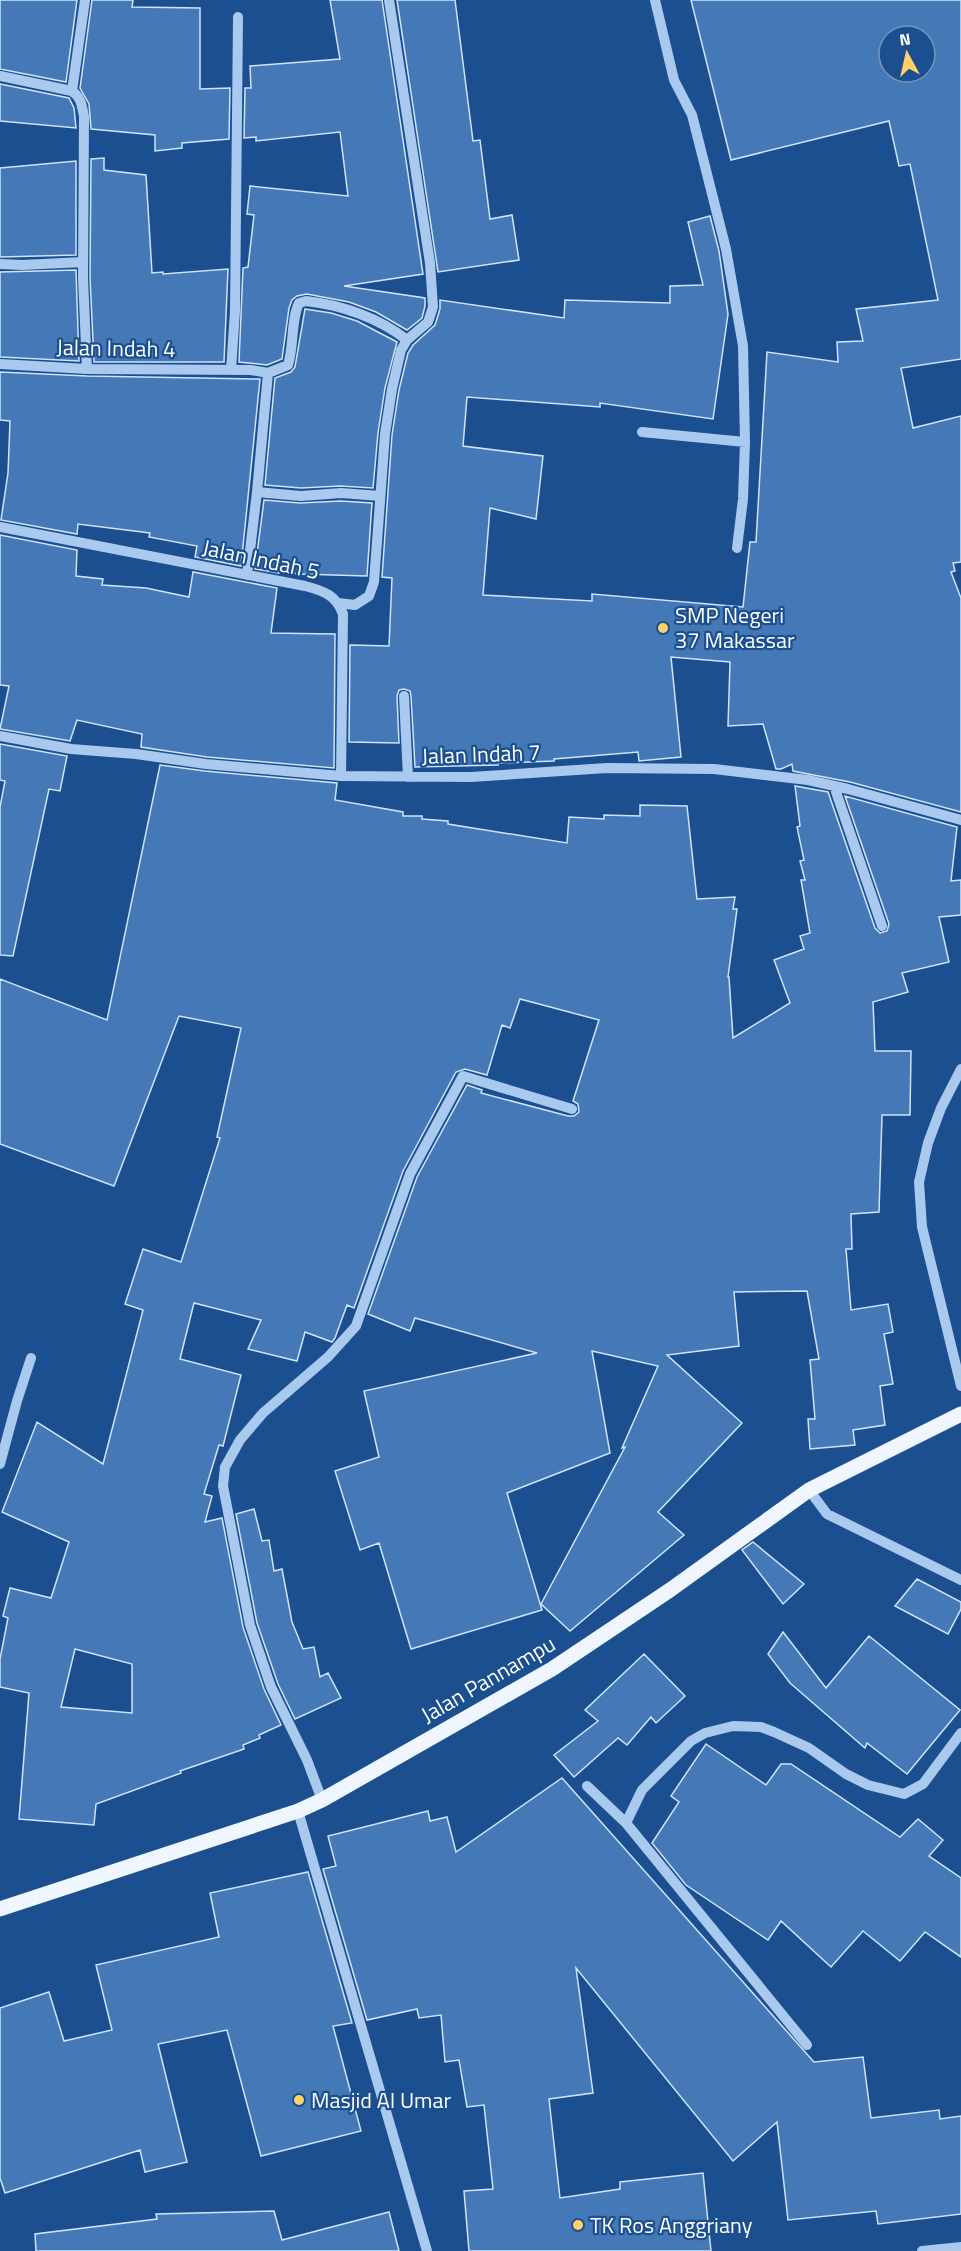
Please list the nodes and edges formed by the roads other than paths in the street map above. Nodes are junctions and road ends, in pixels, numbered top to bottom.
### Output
1 (85, 0) edge
2 (388, 0) edge
3 (655, 0) edge
4 (238, 17) dead end
5 (0, 76) edge
6 (72, 91) junction
7 (83, 262) junction
8 (0, 264) edge
9 (407, 340) junction
10 (0, 364) edge
11 (87, 369) junction
12 (231, 370) junction
13 (268, 373) junction
14 (642, 432) dead end
15 (745, 442) junction
16 (257, 492) junction
17 (381, 496) junction
18 (0, 527) edge
19 (737, 548) dead end
20 (247, 575) junction
21 (338, 603) junction
22 (404, 696) dead end
23 (0, 736) edge
24 (341, 776) junction
25 (408, 777) junction
26 (834, 786) junction
27 (961, 820) edge
28 (882, 926) dead end
29 (961, 1069) edge
30 (572, 1109) dead end
31 (31, 1358) dead end
32 (961, 1386) edge
33 (961, 1414) edge
34 (0, 1464) edge
35 (809, 1490) junction
36 (961, 1580) edge
37 (961, 1733) edge
38 (587, 1786) dead end
39 (322, 1800) junction
40 (298, 1811) junction
41 (626, 1823) junction
42 (0, 1909) edge
43 (807, 2045) dead end
44 (961, 2247) edge
45 (428, 2251) edge
46 (922, 2251) edge

1 - 6 street
2 - 9 street
3 - 15 street
4 - 12 street
5 - 6 street
6 - 7 street
7 - 8 street
7 - 11 street
9 - 13 street
9 - 17 street
10 - 11 street, Jalan Indah 4
11 - 12 street, Jalan Indah 4
12 - 13 street, Jalan Indah 4
13 - 16 street
14 - 15 street
15 - 19 street
16 - 17 street
16 - 20 street
17 - 21 street
18 - 20 street, Jalan Indah 5
20 - 21 street, Jalan Indah 5
21 - 24 street, Jalan Indah 5
22 - 25 street
23 - 24 street, Jalan Indah 7
24 - 25 street, Jalan Indah 7
25 - 26 street, Jalan Indah 7
26 - 27 street, Jalan Indah 7
26 - 28 street
29 - 32 street
30 - 39 street
31 - 34 street
33 - 35 main road, Jalan Pannampu
35 - 36 street
35 - 39 main road, Jalan Pannampu
37 - 41 street
38 - 41 street
39 - 40 main road, Jalan Pannampu
40 - 42 main road, Jalan Pannampu
40 - 45 street
41 - 43 street
44 - 46 street

